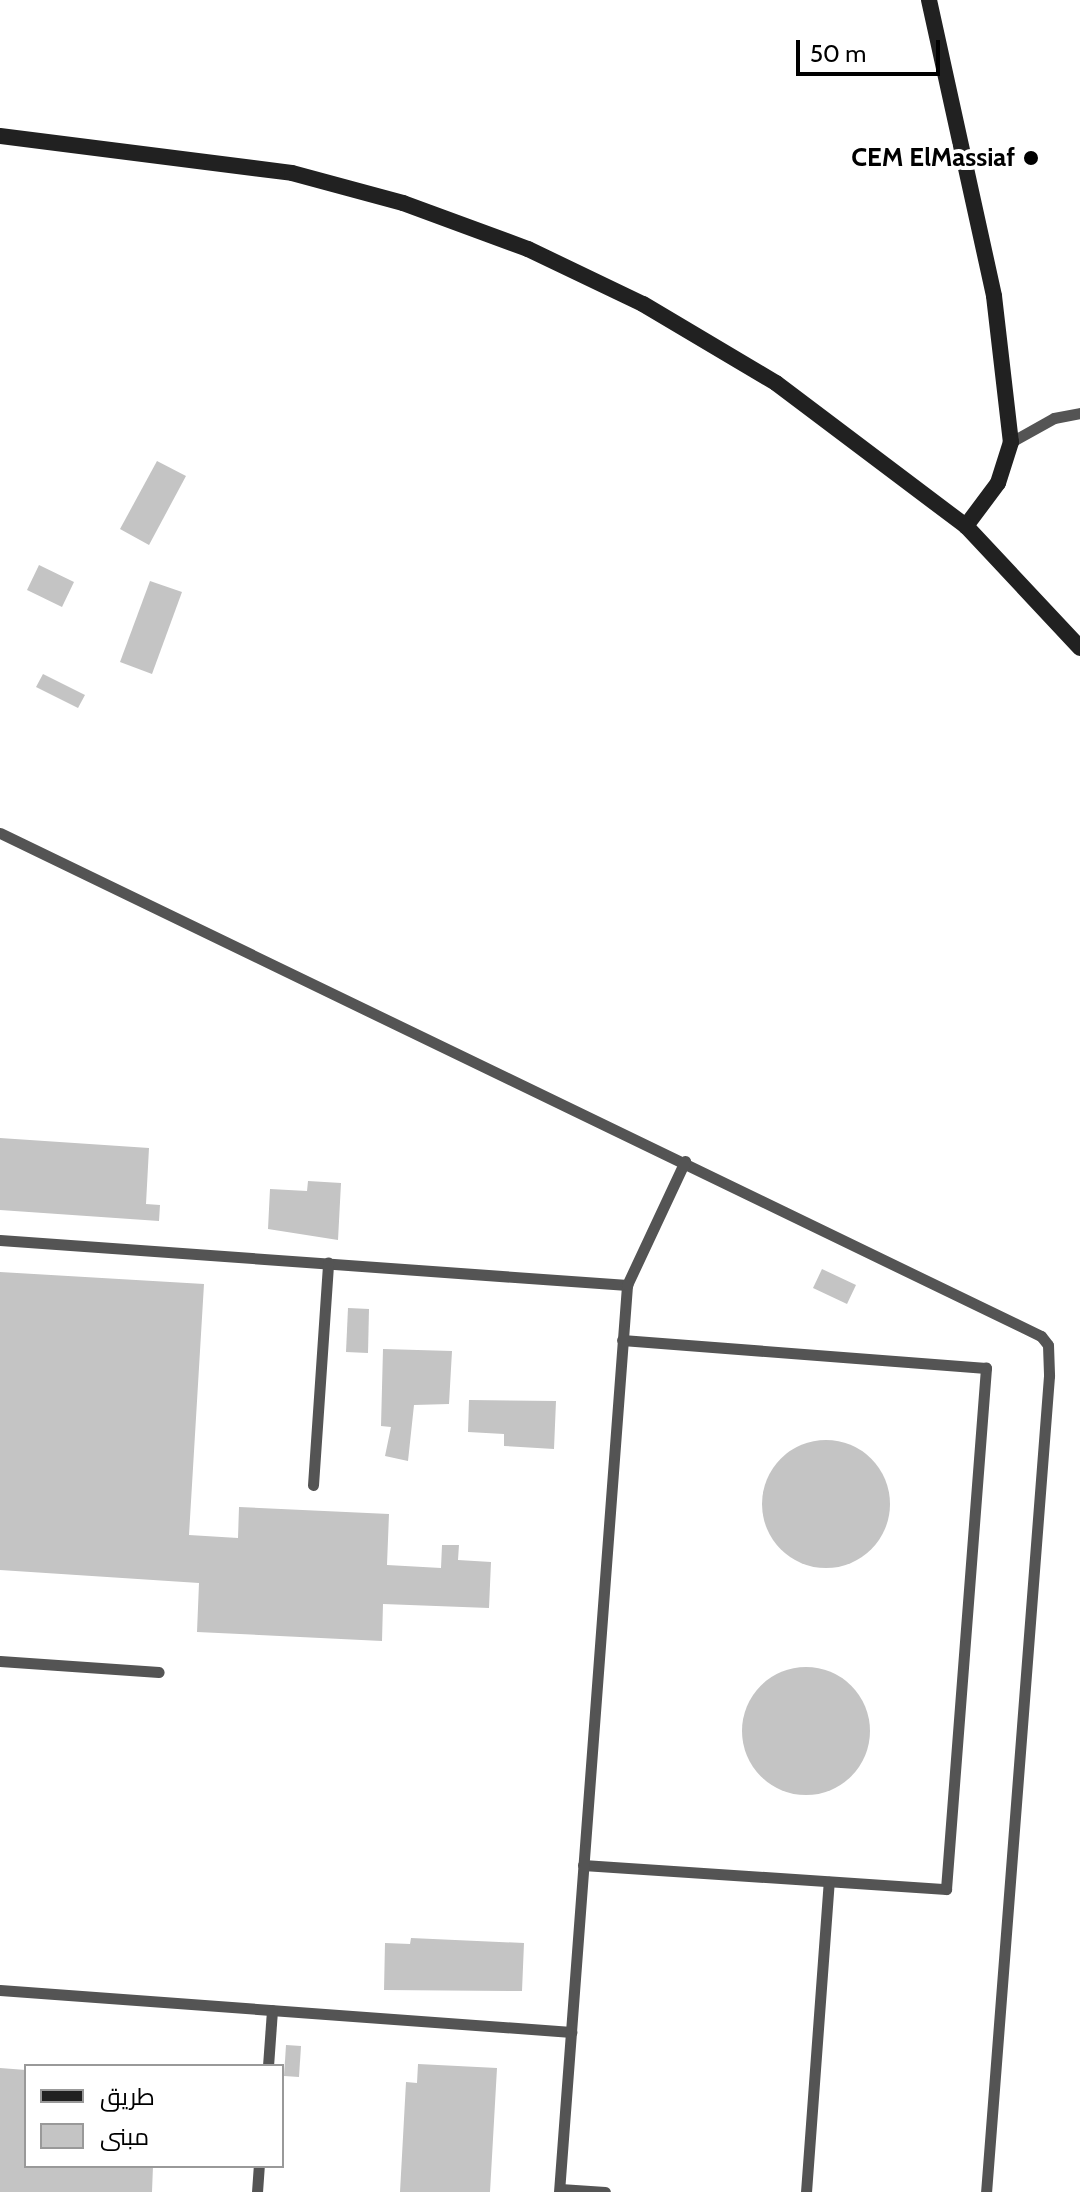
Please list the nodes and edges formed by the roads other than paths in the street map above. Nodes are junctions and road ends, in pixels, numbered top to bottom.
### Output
1 (929, 0) edge
2 (0, 136) edge
3 (1080, 413) edge
4 (1011, 442) junction
5 (966, 526) junction
6 (1080, 648) edge
7 (0, 833) edge
8 (685, 1161) junction
9 (0, 1240) edge
10 (328, 1263) junction
11 (627, 1285) junction
12 (622, 1340) junction
13 (313, 1485) dead end
14 (0, 1661) edge
15 (159, 1672) dead end
16 (583, 1865) junction
17 (829, 1882) junction
18 (0, 1990) edge
19 (272, 2010) junction
20 (571, 2032) junction
21 (268, 2064) edge
22 (259, 2168) edge
23 (560, 2190) edge
24 (257, 2192) edge
25 (605, 2192) edge
26 (806, 2192) edge
27 (986, 2192) edge

1 - 4 main road
2 - 5 main road
3 - 4 lane
4 - 5 main road
5 - 6 main road
7 - 8 lane
8 - 11 lane
8 - 27 lane
9 - 10 lane
10 - 11 lane
10 - 13 lane
11 - 12 lane
12 - 16 lane
12 - 17 lane
14 - 15 lane
16 - 17 lane
16 - 20 lane
17 - 26 lane
18 - 19 lane
19 - 20 lane
19 - 21 lane
20 - 23 lane
22 - 24 lane
23 - 25 lane

